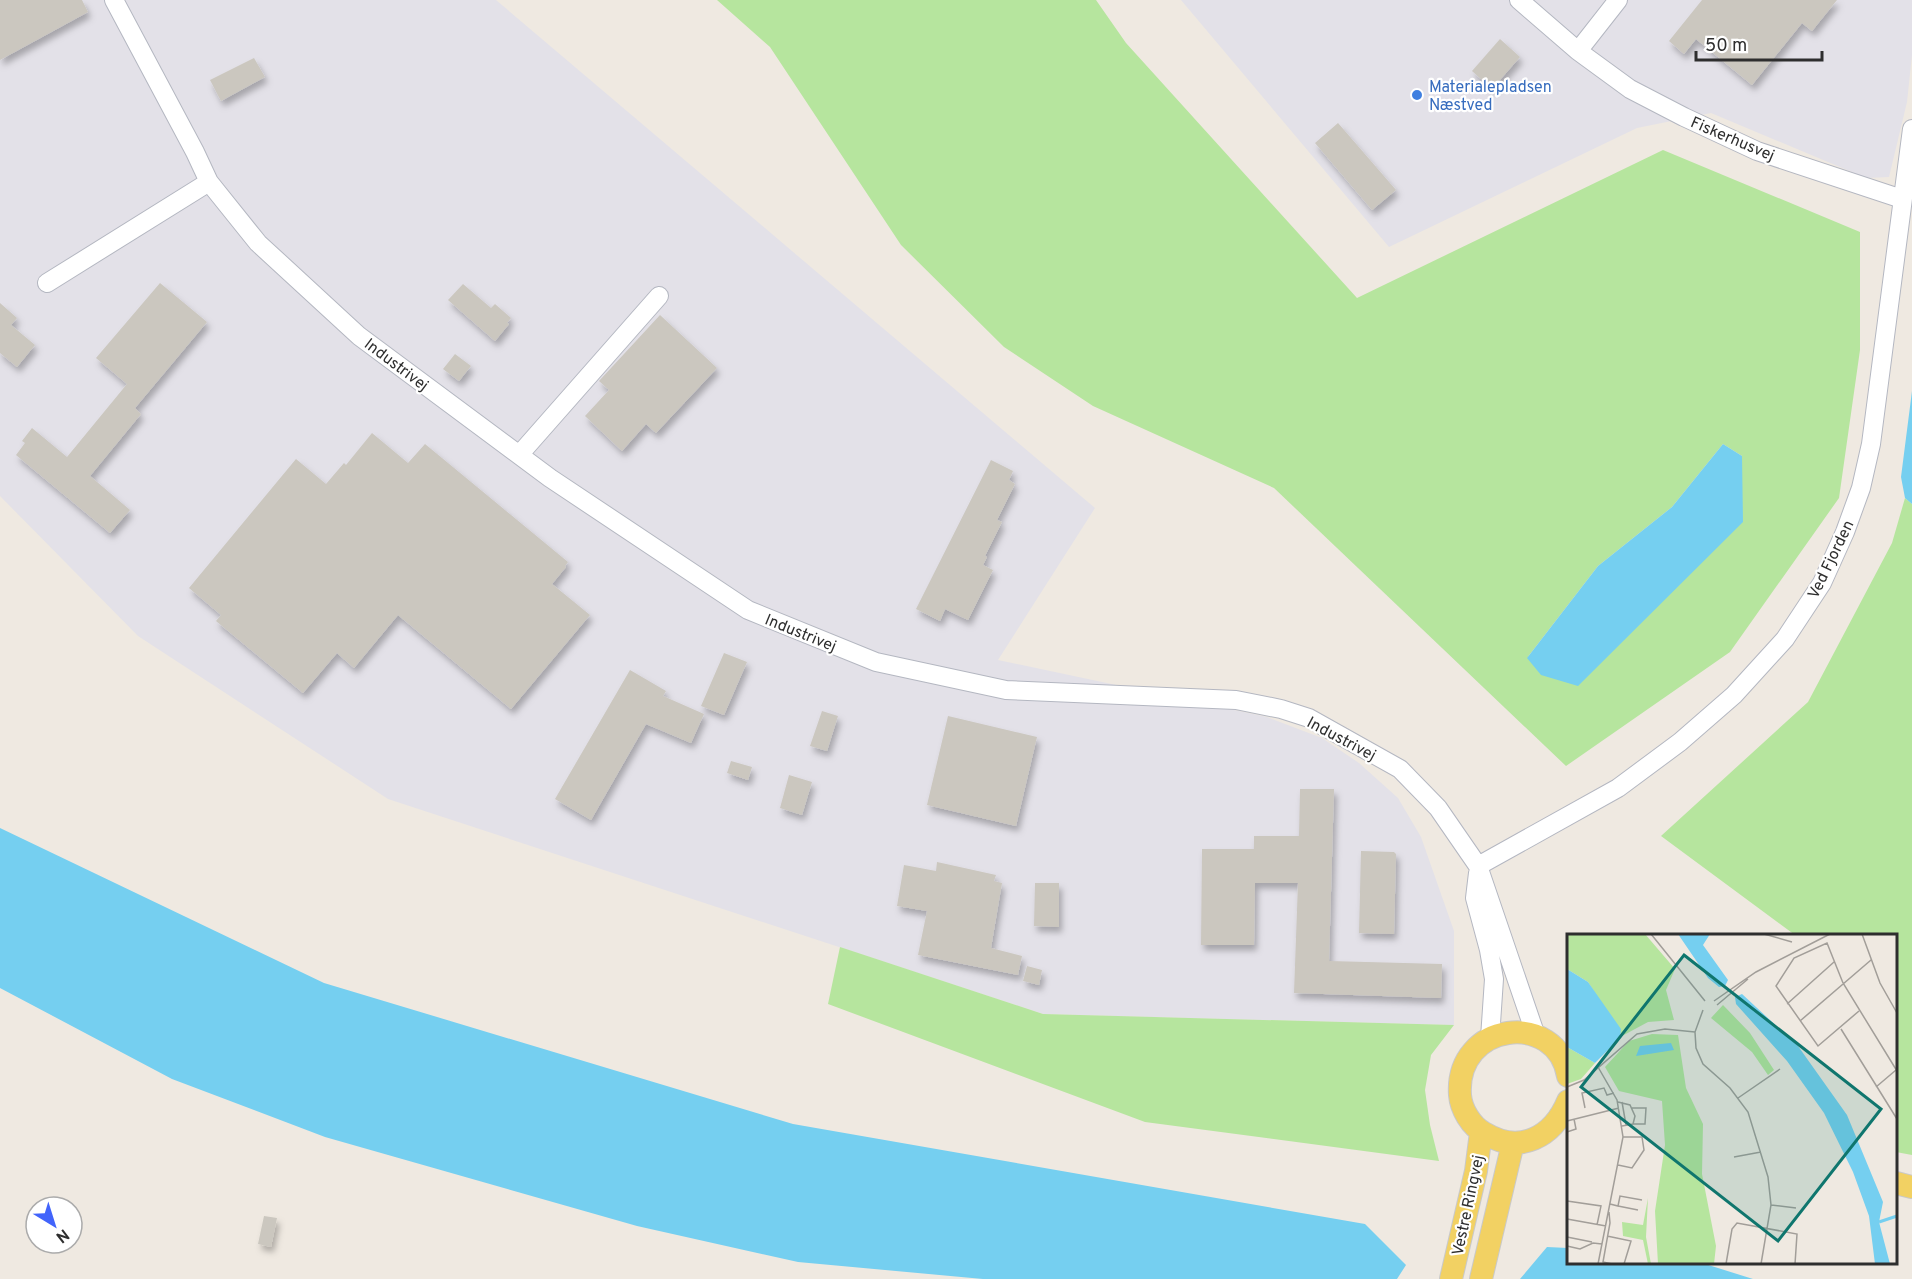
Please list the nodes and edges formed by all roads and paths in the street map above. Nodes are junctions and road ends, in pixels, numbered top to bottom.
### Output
1 (114, 0) edge
2 (1518, 0) edge
3 (1618, 0) edge
4 (1578, 51) junction
5 (1912, 129) edge
6 (209, 182) junction
7 (1902, 199) junction
8 (47, 283) dead end
9 (659, 296) dead end
10 (519, 455) junction
11 (1478, 866) junction
12 (1536, 1036) junction
13 (1490, 1038) junction
14 (1567, 1072) edge
15 (1567, 1106) edge
16 (1481, 1131) junction
17 (1513, 1143) junction
18 (1897, 1183) edge
19 (1912, 1187) edge
20 (1451, 1279) edge
21 (1481, 1279) edge

1 - 6 street, Industrivej
2 - 4 street, Fiskerhusvej
3 - 4 street
4 - 7 street, Fiskerhusvej
5 - 7 street, Ved Fjorden
6 - 8 street
6 - 10 street, Industrivej
7 - 11 street, Ved Fjorden
9 - 10 street
10 - 11 street, Industrivej
11 - 12 street, Industrivej
11 - 13 street
12 - 13 main road
12 - 14 main road
13 - 16 main road
15 - 17 main road
16 - 17 main road
16 - 20 main road, Vestre Ringvej
17 - 21 main road, Vestre Ringvej
18 - 19 main road

